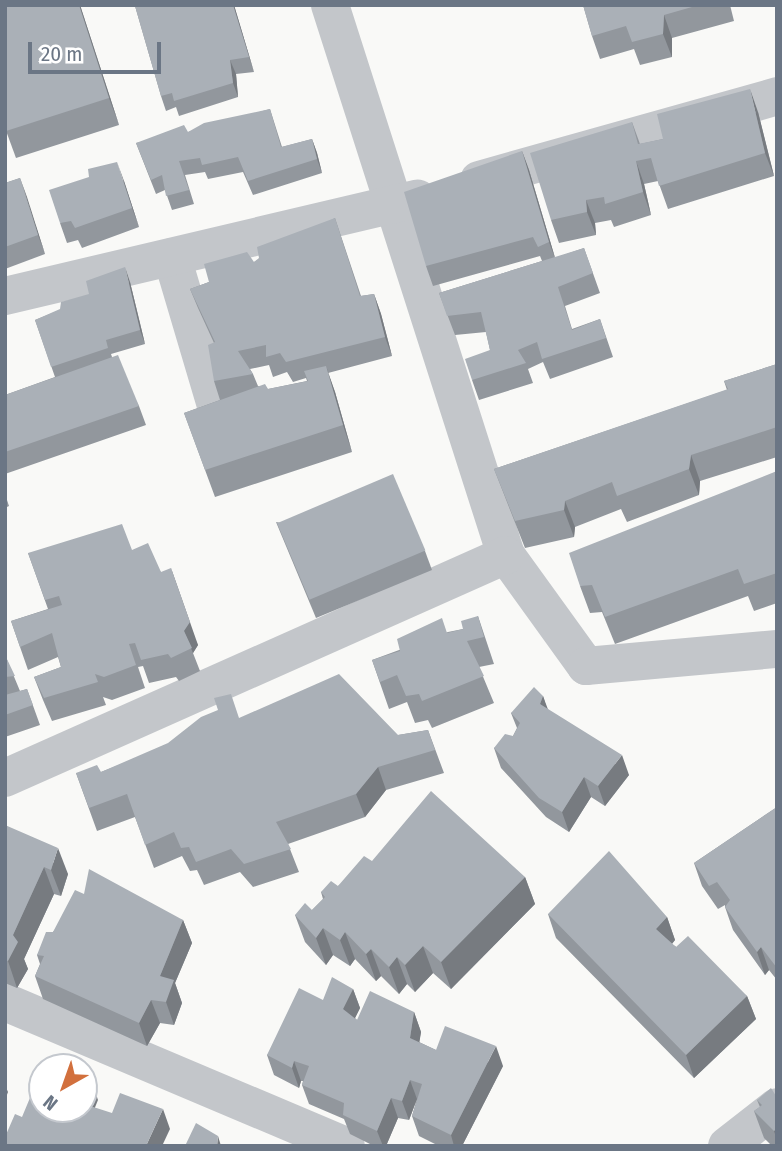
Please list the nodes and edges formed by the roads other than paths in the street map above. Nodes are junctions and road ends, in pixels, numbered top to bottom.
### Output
1 (330, 5) edge
2 (777, 96) edge
3 (394, 204) junction
4 (172, 257) junction
5 (5, 296) edge
6 (222, 426) edge
7 (506, 555) junction
8 (777, 649) edge
9 (5, 778) edge
10 (5, 1002) edge
11 (777, 1107) edge
12 (346, 1146) edge
13 (727, 1146) edge

1 - 3 street
2 - 3 street
3 - 4 street
3 - 7 street
4 - 5 street
4 - 6 street
7 - 8 street
7 - 9 street
10 - 12 street
11 - 13 street

